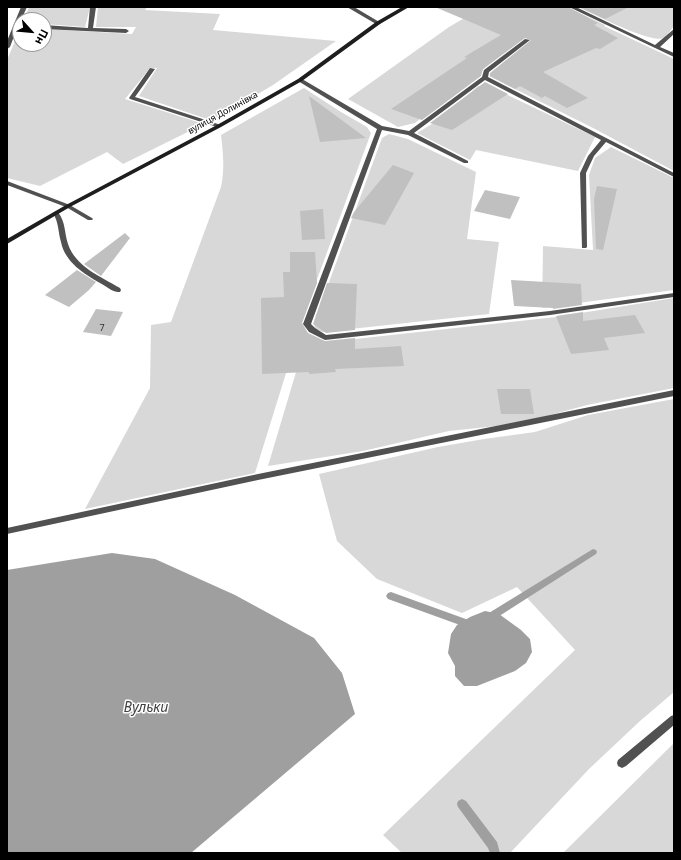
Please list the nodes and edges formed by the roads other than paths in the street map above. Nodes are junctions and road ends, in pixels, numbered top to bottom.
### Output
1 (93, 7) edge
2 (350, 7) edge
3 (406, 7) edge
4 (572, 7) edge
5 (378, 23) junction
6 (52, 28) edge
7 (90, 30) junction
8 (126, 31) dead end
9 (674, 31) edge
10 (12, 37) edge
11 (527, 40) dead end
12 (7, 47) edge
13 (656, 47) junction
14 (674, 55) edge
15 (152, 69) dead end
16 (485, 78) junction
17 (300, 80) junction
18 (219, 126) junction
19 (380, 128) junction
20 (410, 133) junction
21 (605, 139) junction
22 (466, 162) dead end
23 (674, 175) edge
24 (7, 183) edge
25 (68, 206) junction
26 (56, 213) junction
27 (90, 219) dead end
28 (7, 242) edge
29 (584, 247) dead end
30 (117, 290) dead end
31 (674, 294) edge
32 (674, 393) edge
33 (7, 531) edge
34 (674, 719) edge
35 (622, 763) dead end

1 - 7 street
2 - 5 street
3 - 5 street, вулиця Долинівка
4 - 13 street
5 - 17 street, вулиця Долинівка
6 - 7 street
7 - 8 street
9 - 13 street
10 - 12 street
11 - 16 street
13 - 14 street
15 - 18 street
16 - 20 street
16 - 21 street
17 - 18 street, вулиця Долинівка
17 - 19 street
18 - 25 street, вулиця Долинівка
19 - 20 street
19 - 31 street
20 - 22 street
21 - 23 street
21 - 29 street
24 - 25 street
25 - 26 street, вулиця Долинівка
25 - 27 street
26 - 28 street, вулиця Долинівка
26 - 30 street
32 - 33 street
34 - 35 street

